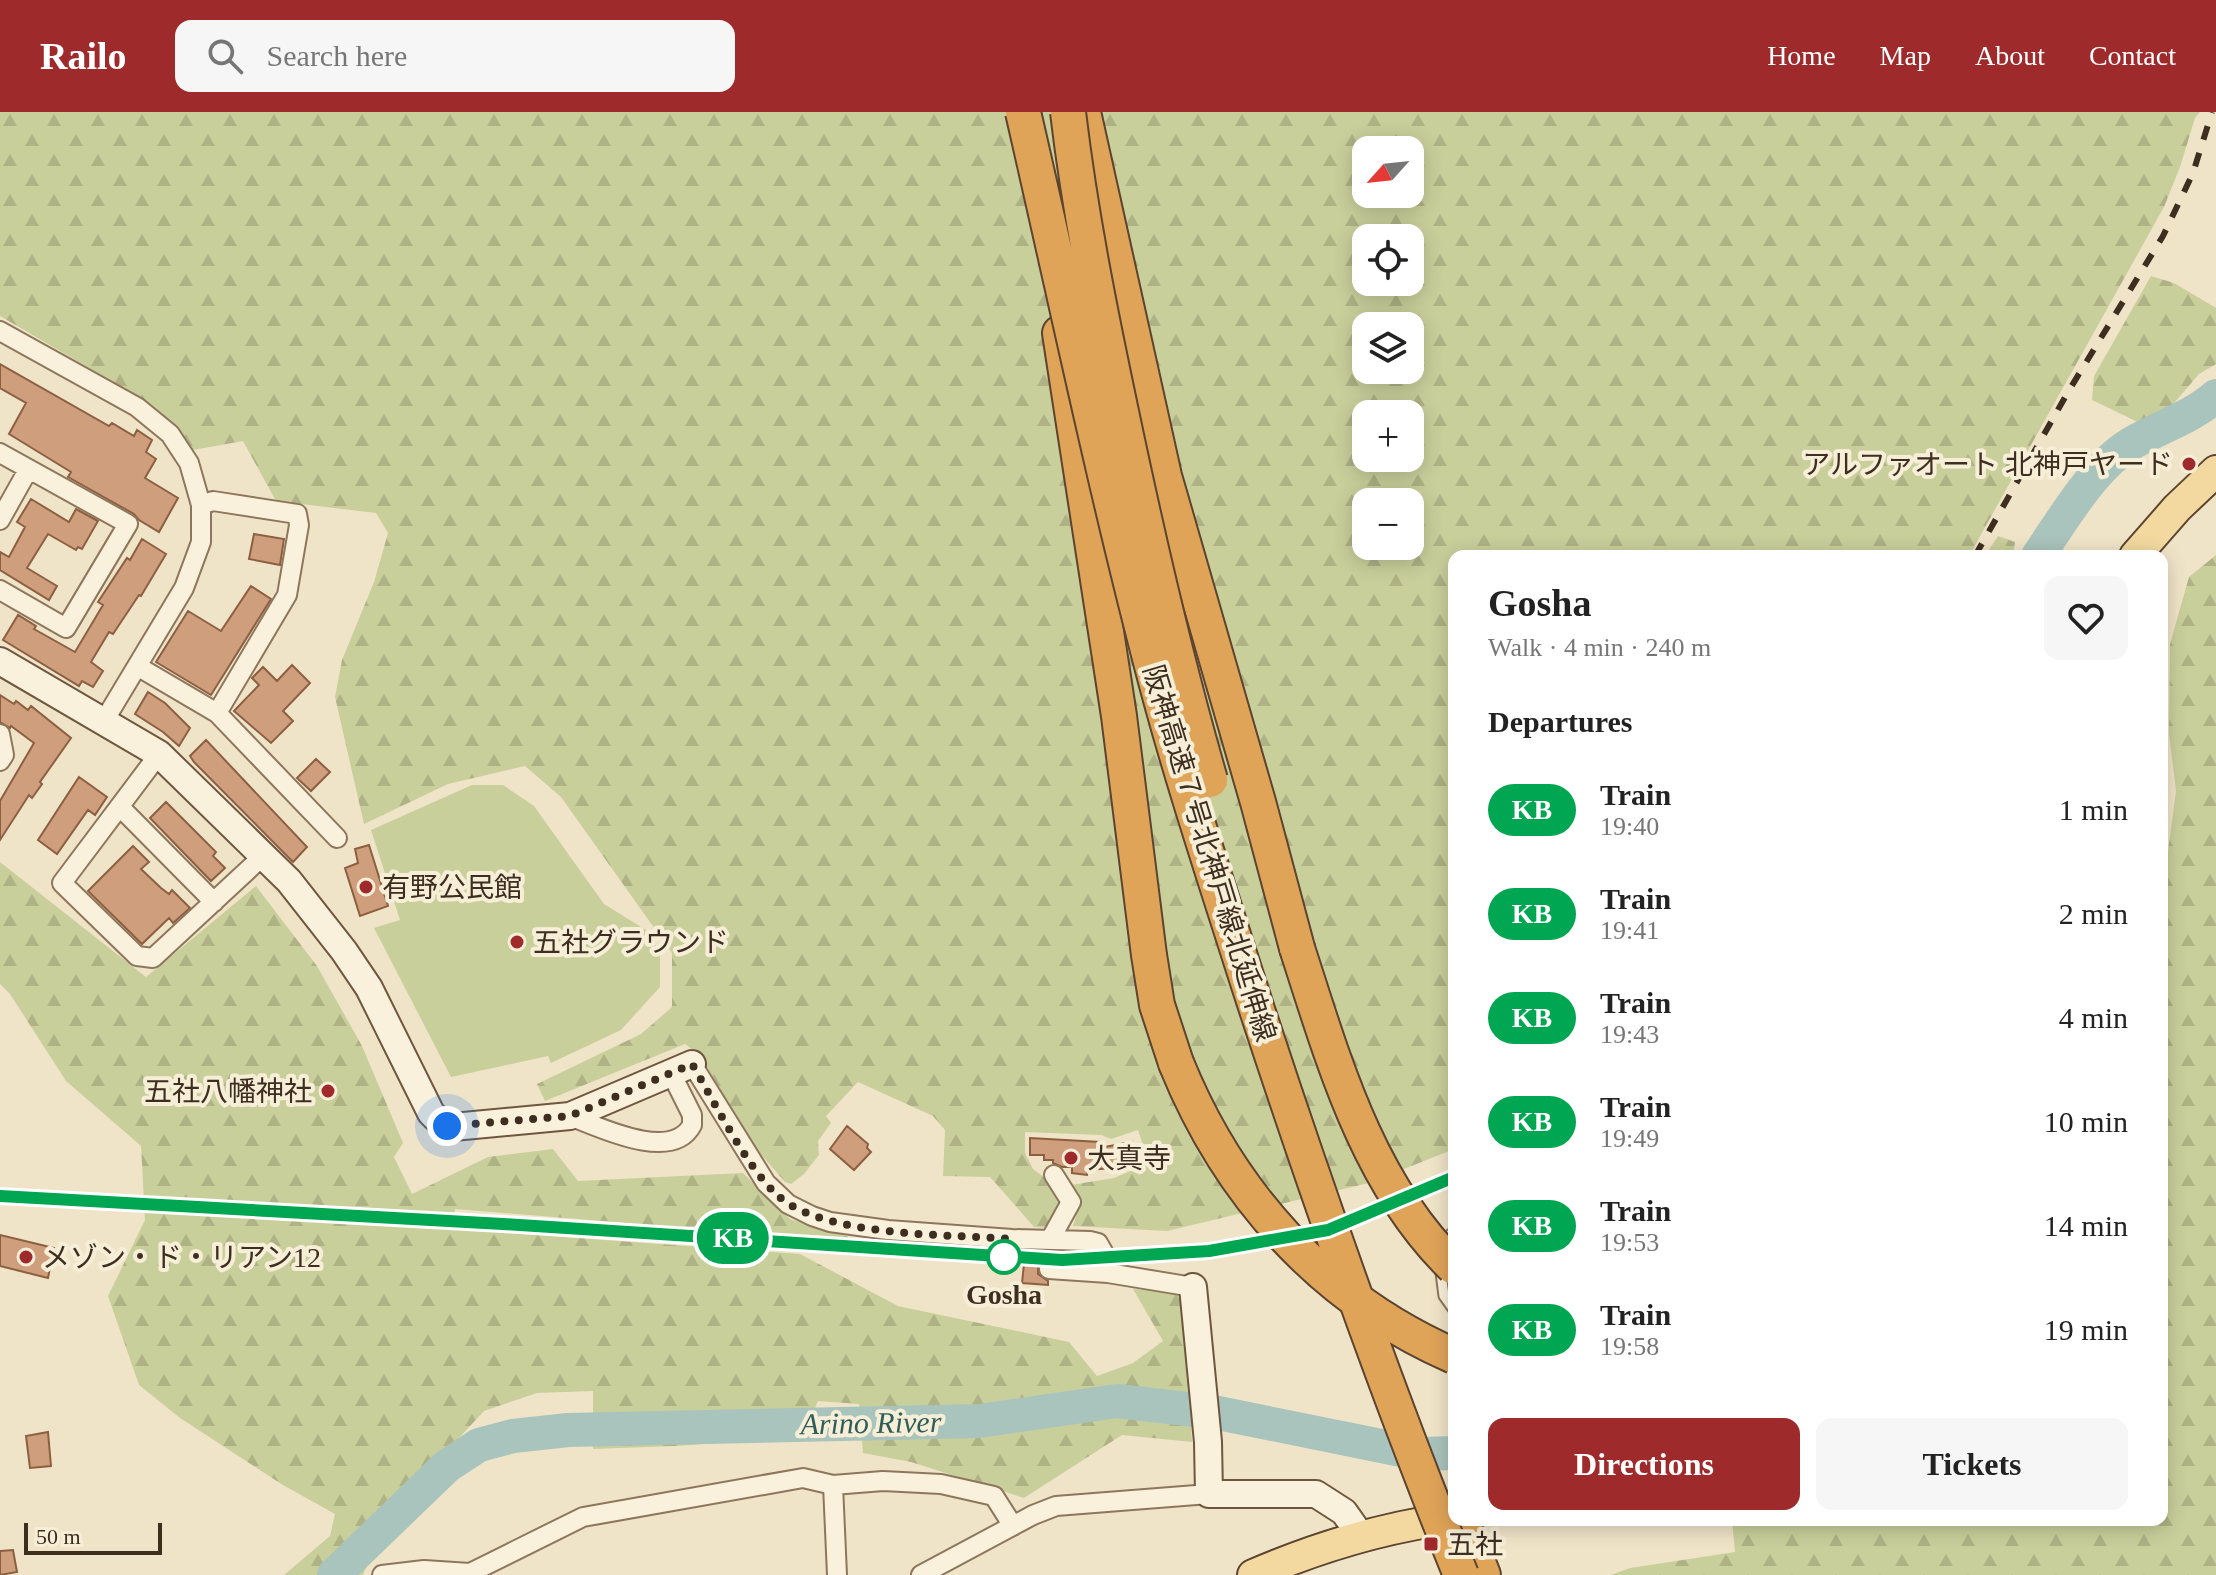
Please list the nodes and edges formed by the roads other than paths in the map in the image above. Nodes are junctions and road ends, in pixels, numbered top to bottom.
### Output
1 (1023, 112) edge
2 (1068, 112) edge
3 (1083, 112) edge
4 (1052, 233) junction
5 (0, 331) edge
6 (0, 453) edge
7 (28, 470) junction
8 (2216, 471) edge
9 (201, 505) junction
10 (0, 520) edge
11 (2140, 550) edge
12 (0, 590) edge
13 (0, 661) edge
14 (137, 666) junction
15 (217, 713) junction
16 (104, 721) junction
17 (0, 734) edge
18 (159, 754) junction
19 (0, 761) edge
20 (121, 808) junction
21 (337, 838) dead end
22 (263, 856) junction
23 (214, 902) junction
24 (681, 1069) junction
25 (570, 1116) junction
26 (1054, 1175) dead end
27 (1448, 1237) edge
28 (1050, 1240) junction
29 (1448, 1260) edge
30 (1049, 1269) dead end
31 (1108, 1273) junction
32 (1193, 1287) joint
33 (1448, 1302) edge
34 (1448, 1353) edge
35 (833, 1485) junction
36 (1448, 1487) edge
37 (1209, 1494) junction
38 (1448, 1519) edge
39 (1013, 1526) junction
40 (1463, 1526) edge
41 (1361, 1536) junction
42 (469, 1574) edge
43 (382, 1575) edge
44 (837, 1575) edge
45 (921, 1575) edge
46 (1253, 1575) edge
47 (1461, 1575) edge
48 (1483, 1575) edge

1 - 4 highway, 阪神高速７号北神戸線北延伸線, bridge
2 - 36 highway, 阪神高速７号北神戸線北延伸線, bridge
3 - 29 highway, bridge
4 - 34 highway, bridge
4 - 47 highway, 阪神高速７号北神戸線北延伸線, bridge
5 - 9 street
6 - 7 street
7 - 10 street
7 - 12 street
8 - 11 main road
9 - 14 street
9 - 15 street
13 - 16 street
14 - 15 street
14 - 16 street
15 - 21 street
16 - 18 street
17 - 19 street
18 - 20 street
18 - 22 street
20 - 23 street
20 - 23 street
22 - 23 street
22 - 25 street
24 - 25 street
24 - 25 street
24 - 28 street
26 - 28 street
27 - 33 lane
28 - 31 street
30 - 31 street
31 - 32 street
32 - 37 street
35 - 39 street
35 - 42 street
35 - 44 street
37 - 39 street
37 - 41 street
38 - 41 main road
39 - 45 street
40 - 48 highway
41 - 46 main road
42 - 43 street

